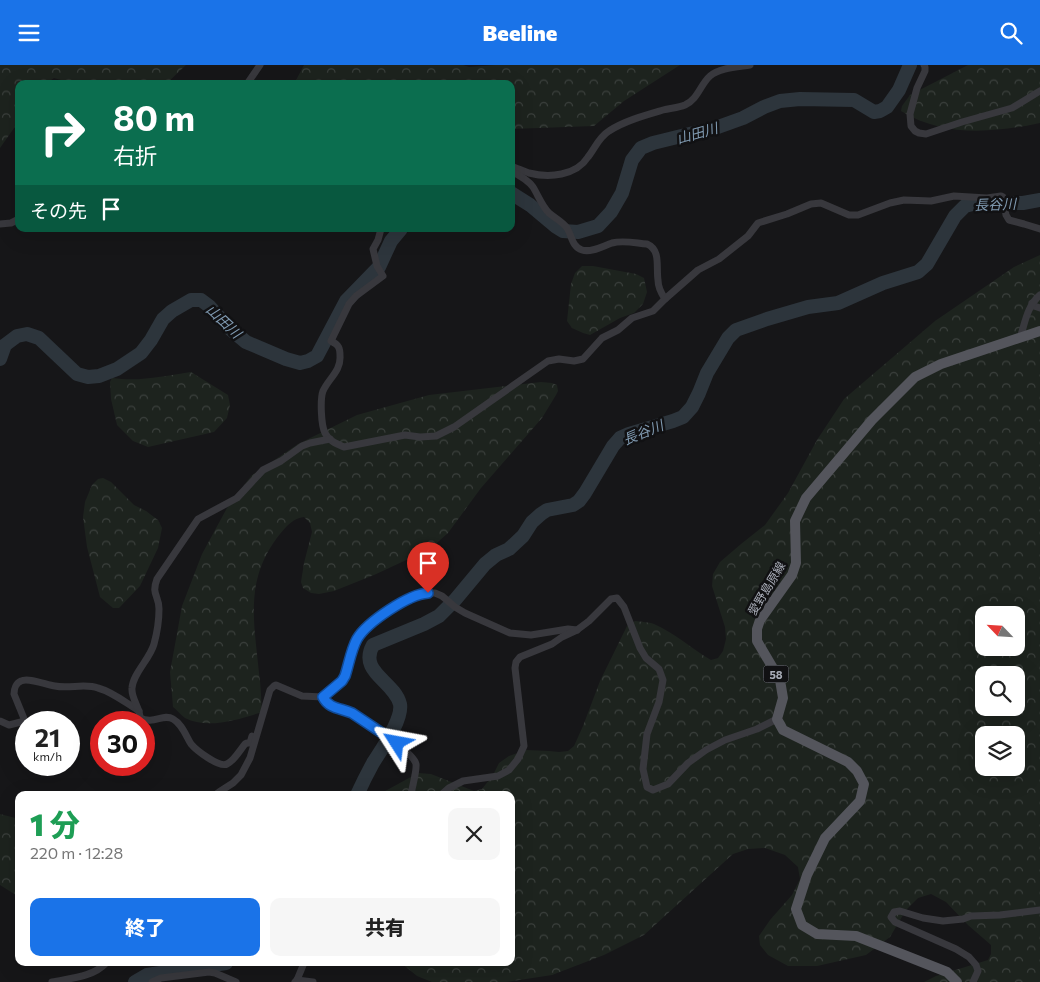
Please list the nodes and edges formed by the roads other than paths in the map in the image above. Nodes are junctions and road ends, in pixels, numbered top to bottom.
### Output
1 (260, 65) edge
2 (750, 65) edge
3 (924, 65) edge
4 (250, 80) edge
5 (1040, 91) edge
6 (515, 168) edge
7 (515, 173) edge
8 (15, 221) edge
9 (0, 225) edge
10 (1040, 229) edge
11 (380, 232) edge
12 (1040, 295) edge
13 (665, 299) junction
14 (1032, 303) junction
15 (1040, 308) edge
16 (1040, 331) edge
17 (1020, 338) junction
18 (330, 439) junction
19 (577, 630) junction
20 (268, 696) junction
21 (323, 697) junction
22 (131, 711) edge
23 (136, 711) edge
24 (776, 719) junction
25 (155, 720) edge
26 (0, 721) edge
27 (250, 743) junction
28 (242, 775) junction
29 (219, 791) edge
30 (412, 791) edge
31 (446, 791) edge
32 (1040, 910) edge
33 (102, 966) edge
34 (303, 966) edge
35 (296, 981) edge
36 (52, 982) edge
37 (152, 982) edge
38 (236, 982) edge
39 (313, 982) edge
40 (956, 982) edge
41 (973, 982) edge

1 - 4 street
2 - 6 street
3 - 5 street
7 - 13 street
8 - 9 street
10 - 13 street
11 - 18 street
12 - 14 street
13 - 18 street
14 - 15 street
14 - 17 street
16 - 17 main road, 愛野島原線 / 58
17 - 24 main road, 愛野島原線 / 58
18 - 23 street
19 - 21 street
19 - 24 street
19 - 31 street
20 - 21 street
20 - 27 street
20 - 28 street
21 - 30 street
22 - 26 street
24 - 40 main road
25 - 27 street
27 - 28 street
28 - 29 street
32 - 41 street
33 - 36 street
34 - 35 street
35 - 39 street
37 - 38 street

